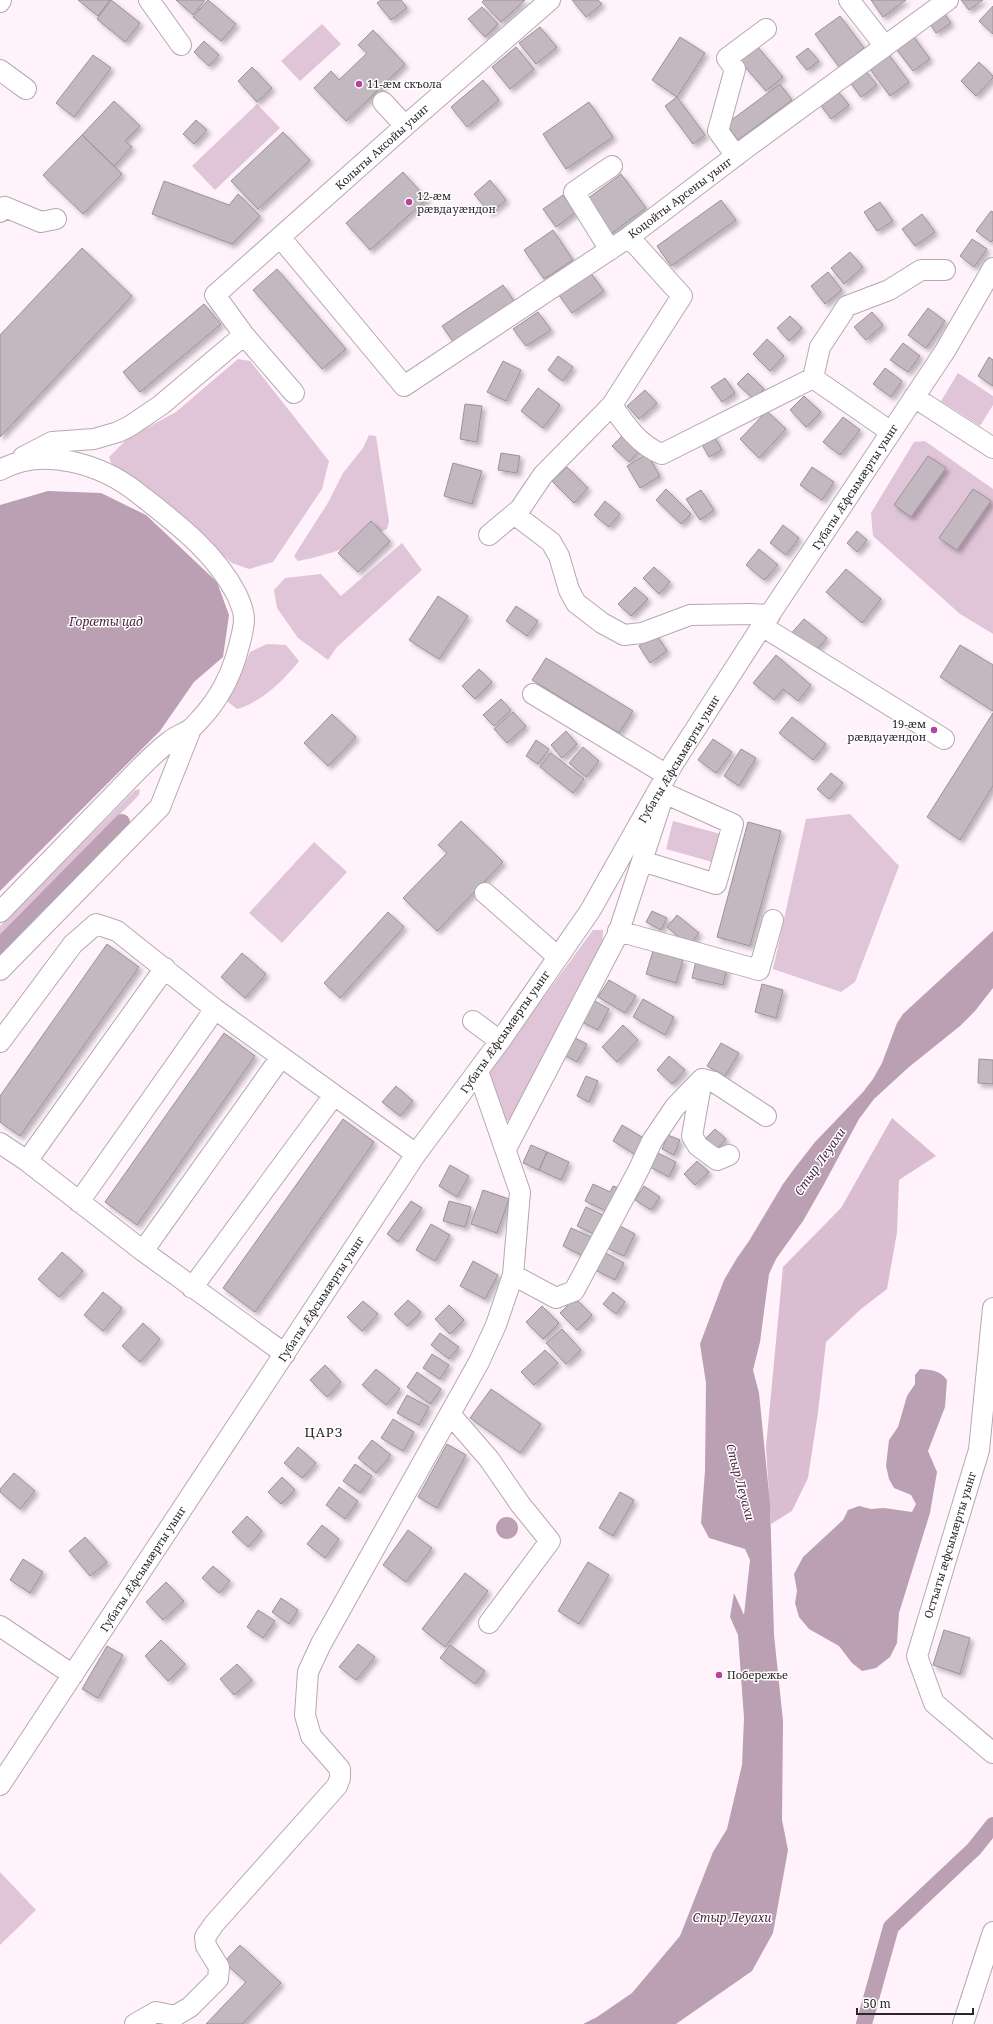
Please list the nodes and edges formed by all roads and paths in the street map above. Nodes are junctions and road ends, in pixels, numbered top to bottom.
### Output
1 (149, 0) edge
2 (550, 0) edge
3 (849, 0) edge
4 (948, 0) edge
5 (766, 29) dead end
6 (884, 45) junction
7 (181, 46) dead end
8 (0, 70) edge
9 (26, 89) dead end
10 (384, 102) dead end
11 (405, 126) junction
12 (736, 156) junction
13 (612, 166) dead end
14 (0, 212) edge
15 (56, 219) dead end
16 (280, 237) junction
17 (629, 237) junction
18 (610, 250) junction
19 (945, 270) dead end
20 (991, 277) edge
21 (244, 335) junction
22 (813, 378) junction
23 (294, 393) dead end
24 (914, 397) junction
25 (612, 405) junction
26 (891, 432) junction
27 (993, 448) edge
28 (7, 466) edge
29 (514, 514) junction
30 (489, 535) dead end
31 (766, 621) junction
32 (533, 694) dead end
33 (191, 729) junction
34 (944, 740) dead end
35 (668, 777) junction
36 (642, 861) junction
37 (485, 893) dead end
38 (0, 912) edge
39 (773, 920) dead end
40 (618, 931) junction
41 (558, 957) junction
42 (165, 968) junction
43 (0, 970) edge
44 (215, 1009) junction
45 (473, 1021) dead end
46 (500, 1041) junction
47 (0, 1042) edge
48 (282, 1058) junction
49 (478, 1071) junction
50 (702, 1079) junction
51 (334, 1094) junction
52 (766, 1116) dead end
53 (0, 1143) edge
54 (506, 1149) junction
55 (416, 1154) junction
56 (729, 1155) dead end
57 (27, 1161) junction
58 (79, 1202) junction
59 (142, 1251) junction
60 (512, 1274) junction
61 (192, 1288) junction
62 (993, 1308) edge
63 (285, 1354) junction
64 (450, 1414) junction
65 (489, 1623) dead end
66 (0, 1626) edge
67 (73, 1675) junction
68 (993, 1753) edge
69 (6, 1764) edge
70 (0, 1785) edge
71 (993, 1932) edge
72 (135, 2024) edge
73 (963, 2024) edge

1 - 7 street
2 - 11 street, Колыты Аксойы уынг
3 - 6 street
4 - 6 street, Коцойты Арсены уынг
5 - 12 street
6 - 12 street, Коцойты Арсены уынг
8 - 9 street
10 - 11 street
11 - 16 street, Колыты Аксойы уынг
12 - 17 street, Коцойты Арсены уынг
13 - 18 street
14 - 15 street
16 - 18 street, Коцойты Арсены уынг
16 - 21 street, Колыты Аксойы уынг
17 - 18 street, Коцойты Арсены уынг
17 - 25 street
19 - 22 street
20 - 24 street, Губаты Æфсымæрты уынг
21 - 23 street
21 - 28 street
22 - 25 street
22 - 26 street
24 - 26 street, Губаты Æфсымæрты уынг
24 - 27 street
25 - 29 street
26 - 31 street, Губаты Æфсымæрты уынг
28 - 33 street
29 - 30 street
29 - 31 street
31 - 34 street
31 - 35 street, Губаты Æфсымæрты уынг
32 - 35 street
33 - 38 street
33 - 43 street
35 - 36 street
35 - 36 street
35 - 41 street, Губаты Æфсымæрты уынг
36 - 40 street
37 - 41 street
39 - 40 street
40 - 54 street
41 - 46 street, Губаты Æфсымæрты уынг
42 - 44 street
42 - 47 street
42 - 57 street
44 - 48 street
44 - 58 street
45 - 46 street
46 - 49 street, Губаты Æфсымæрты уынг
48 - 51 street
48 - 59 street
49 - 54 street
49 - 55 street, Губаты Æфсымæрты уынг
50 - 52 street
50 - 56 street
50 - 60 street
51 - 55 street
51 - 61 street
53 - 57 street
54 - 60 street
55 - 63 street, Губаты Æфсымæрты уынг
57 - 58 street
58 - 59 street
59 - 61 street
60 - 64 street
61 - 63 street
62 - 68 street, Остъаты æфсымæрты уынг
63 - 67 street, Губаты Æфсымæрты уынг
64 - 65 street
64 - 72 street
66 - 67 street
67 - 69 street, Губаты Æфсымæрты уынг
69 - 70 street, Губаты Æфсымæрты уынг
71 - 73 street

